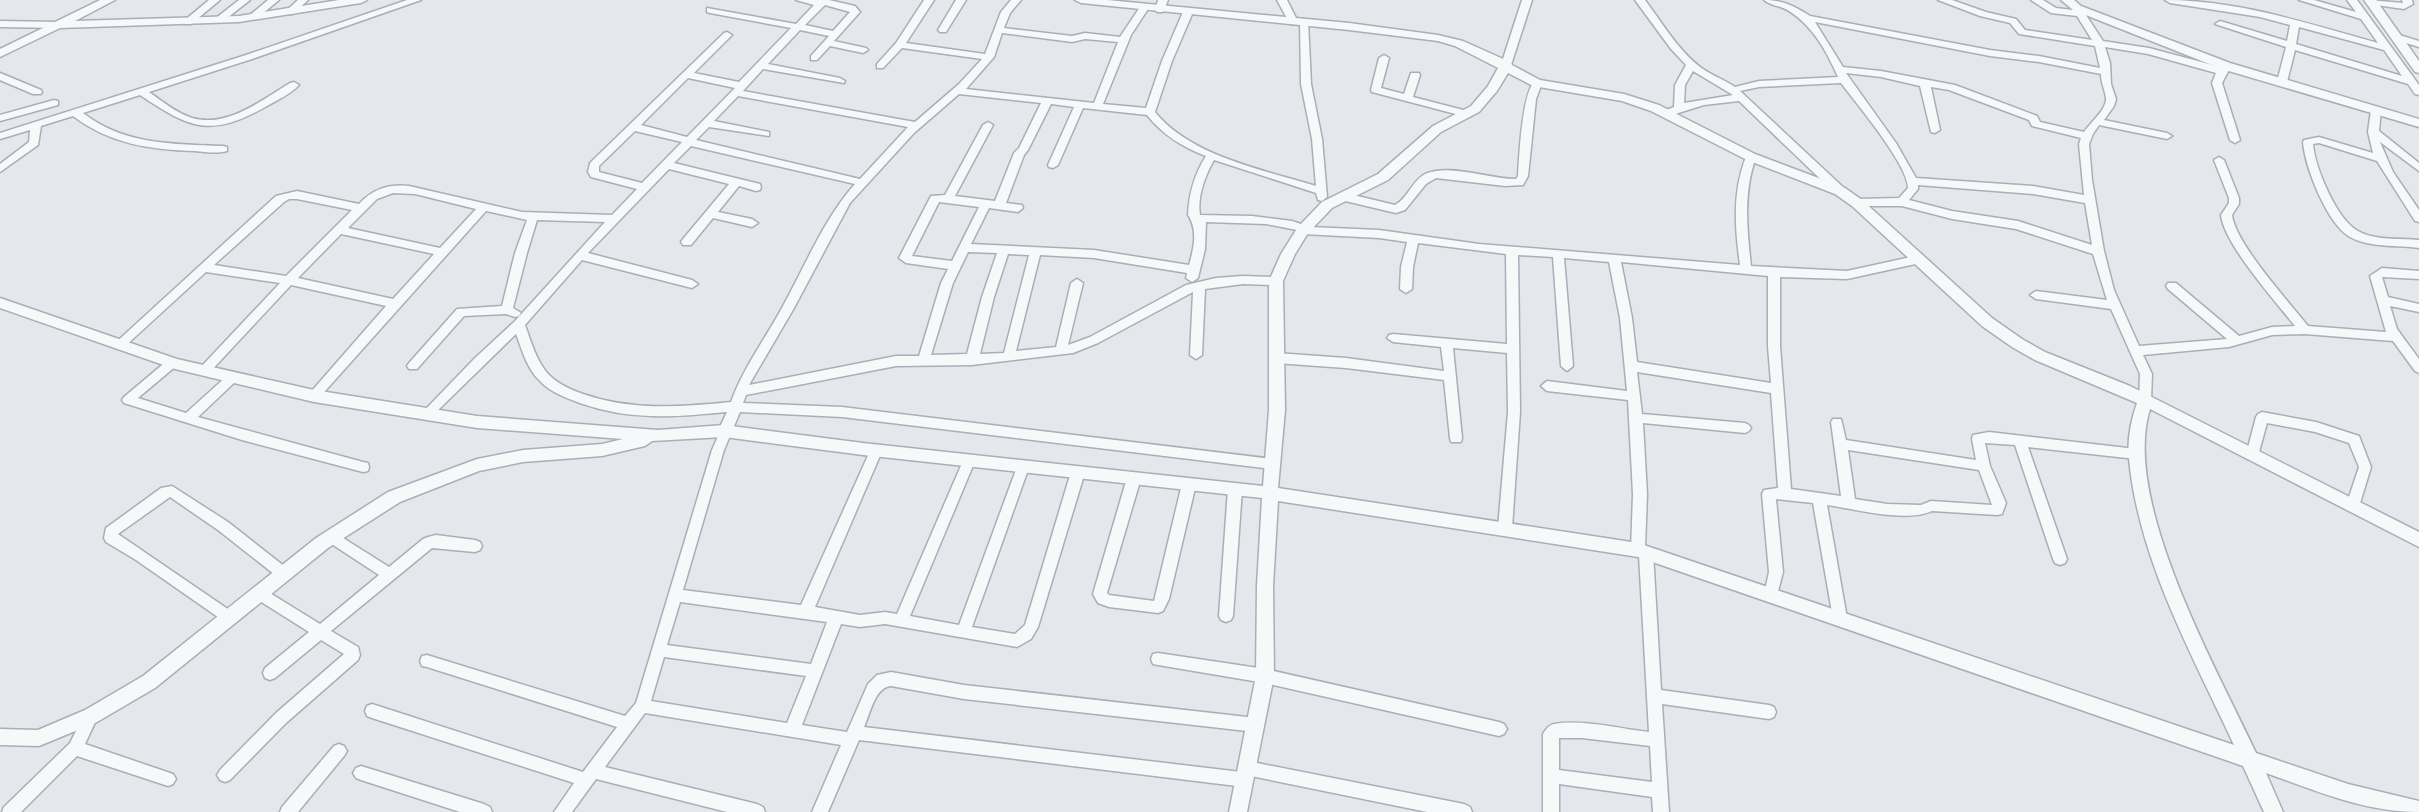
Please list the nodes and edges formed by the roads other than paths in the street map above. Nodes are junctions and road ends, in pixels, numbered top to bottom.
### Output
1 (215, 0) edge
2 (245, 0) edge
3 (274, 0) edge
4 (303, 0) edge
5 (361, 0) edge
6 (416, 0) edge
7 (801, 0) edge
8 (929, 0) edge
9 (961, 0) edge
10 (1016, 0) edge
11 (1082, 0) edge
12 (1282, 0) edge
13 (1526, 0) edge
14 (1640, 0) edge
15 (1943, 0) edge
16 (2036, 0) edge
17 (2176, 0) edge
18 (2305, 0) edge
19 (2352, 0) edge
20 (2407, 0) edge
21 (105, 1) edge
22 (1774, 1) edge
23 (2371, 1) edge
24 (336, 2) edge
25 (822, 2) edge
26 (1161, 5) edge
27 (2074, 7) edge
28 (1143, 9) junction
29 (710, 10) dead end
30 (290, 12) junction
31 (1188, 12) junction
32 (253, 17) junction
33 (1807, 18) junction
34 (2364, 18) junction
35 (219, 20) junction
36 (188, 22) junction
37 (1299, 22) junction
38 (2295, 22) junction
39 (0, 24) edge
40 (2220, 24) dead end
41 (59, 25) junction
42 (800, 27) junction
43 (943, 30) dead end
44 (998, 30) junction
45 (835, 34) junction
46 (726, 35) dead end
47 (2396, 37) junction
48 (1124, 40) junction
49 (827, 43) junction
50 (2099, 43) junction
51 (2419, 44) edge
52 (900, 45) junction
53 (2292, 46) junction
54 (2386, 48) junction
55 (862, 50) dead end
56 (0, 53) edge
57 (2178, 53) junction
58 (989, 57) junction
59 (814, 58) dead end
60 (1384, 58) dead end
61 (1506, 65) junction
62 (1692, 65) junction
63 (761, 66) junction
64 (880, 66) dead end
65 (2224, 68) junction
66 (1839, 69) junction
67 (2419, 69) edge
68 (2105, 72) junction
69 (687, 75) junction
70 (1415, 75) dead end
71 (0, 76) edge
72 (1844, 80) junction
73 (840, 82) dead end
74 (2282, 82) junction
75 (2411, 82) junction
76 (1537, 83) junction
77 (1926, 84) junction
78 (294, 85) dead end
79 (739, 89) junction
80 (1733, 90) junction
81 (37, 92) dead end
82 (142, 92) junction
83 (957, 92) junction
84 (2419, 92) edge
85 (1742, 98) junction
86 (1407, 99) junction
87 (1047, 102) junction
88 (54, 103) dead end
89 (1079, 106) junction
90 (1097, 107) junction
91 (1674, 110) junction
92 (2376, 110) junction
93 (1150, 112) junction
94 (76, 113) junction
95 (1467, 114) junction
96 (0, 118) edge
97 (2098, 122) junction
98 (707, 123) junction
99 (2419, 123) edge
100 (916, 125) junction
101 (988, 125) dead end
102 (36, 126) junction
103 (634, 127) junction
104 (1935, 130) dead end
105 (2373, 132) junction
106 (13, 133) junction
107 (765, 134) dead end
108 (0, 136) edge
109 (2087, 136) junction
110 (2167, 136) dead end
111 (2235, 140) dead end
112 (690, 141) junction
113 (0, 142) edge
114 (223, 149) dead end
115 (1212, 155) junction
116 (1752, 157) junction
117 (2381, 159) junction
118 (2220, 160) dead end
119 (667, 165) junction
120 (1053, 165) dead end
121 (2419, 168) edge
122 (0, 170) edge
123 (1913, 181) junction
124 (736, 183) junction
125 (864, 183) junction
126 (646, 188) junction
127 (756, 188) dead end
128 (1321, 191) junction
129 (1840, 191) junction
130 (1345, 198) junction
131 (948, 199) junction
132 (2091, 200) junction
133 (1902, 202) junction
134 (1857, 203) junction
135 (985, 205) junction
136 (999, 206) junction
137 (1327, 206) junction
138 (360, 208) junction
139 (483, 208) junction
140 (1018, 208) dead end
141 (710, 214) junction
142 (533, 217) junction
143 (2419, 218) edge
144 (616, 219) junction
145 (1199, 219) junction
146 (752, 223) dead end
147 (1304, 229) junction
148 (339, 230) junction
149 (1412, 238) junction
150 (687, 242) dead end
151 (2419, 244) edge
152 (965, 248) junction
153 (1003, 251) junction
154 (1512, 251) junction
155 (2098, 251) junction
156 (442, 252) junction
157 (1035, 253) junction
158 (1558, 253) junction
159 (580, 255) junction
160 (1614, 258) junction
161 (1920, 259) junction
162 (956, 266) junction
163 (205, 268) junction
164 (1194, 270) junction
165 (1746, 270) junction
166 (1774, 273) junction
167 (2419, 275) edge
168 (289, 280) junction
169 (1276, 281) junction
170 (1077, 283) dead end
171 (692, 284) dead end
172 (2172, 286) dead end
173 (1195, 287) junction
174 (1406, 289) dead end
175 (2036, 295) dead end
176 (2382, 300) junction
177 (0, 303) edge
178 (395, 304) junction
179 (2114, 305) junction
180 (2419, 308) edge
181 (507, 310) junction
182 (523, 320) junction
183 (2305, 330) junction
184 (1393, 338) dead end
185 (2396, 338) junction
186 (2237, 341) junction
187 (1447, 343) junction
188 (119, 345) junction
189 (1514, 349) junction
190 (1062, 350) junction
191 (2134, 351) junction
192 (1196, 355) dead end
193 (1009, 357) junction
194 (1276, 358) junction
195 (924, 359) junction
196 (972, 360) junction
197 (172, 363) junction
198 (412, 366) dead end
199 (1568, 366) dead end
200 (1630, 366) junction
201 (2419, 368) edge
202 (204, 371) junction
203 (1450, 376) junction
204 (232, 378) junction
205 (1547, 386) dead end
206 (1777, 389) junction
207 (741, 391) junction
208 (314, 396) junction
209 (1633, 396) junction
210 (2146, 400) junction
211 (734, 407) junction
212 (427, 414) junction
213 (188, 418) junction
214 (1636, 418) junction
215 (1837, 422) dead end
216 (1744, 428) dead end
217 (725, 431) junction
218 (658, 436) junction
219 (1456, 438) dead end
220 (2020, 441) junction
221 (1840, 444) junction
222 (876, 451) junction
223 (2136, 454) junction
224 (2252, 455) junction
225 (969, 461) junction
226 (1273, 464) junction
227 (1023, 466) junction
228 (1984, 466) junction
229 (363, 467) dead end
230 (1078, 472) junction
231 (1134, 478) junction
232 (1189, 484) junction
233 (1235, 489) junction
234 (1270, 493) junction
235 (1785, 493) junction
236 (1819, 498) junction
237 (1849, 503) junction
238 (2353, 506) junction
239 (1505, 528) junction
240 (332, 537) junction
241 (2419, 540) edge
242 (475, 546) dead end
243 (1642, 551) junction
244 (2060, 558) dead end
245 (284, 574) junction
246 (388, 574) junction
247 (260, 594) junction
248 (676, 594) junction
249 (1771, 595) junction
250 (805, 613) junction
251 (1226, 616) dead end
252 (230, 618) junction
253 (836, 618) junction
254 (1840, 618) junction
255 (901, 622) junction
256 (318, 631) junction
257 (963, 633) junction
258 (659, 650) junction
259 (1158, 659) dead end
260 (427, 661) dead end
261 (815, 671) junction
262 (270, 672) dead end
263 (1265, 676) junction
264 (1654, 696) junction
265 (642, 706) junction
266 (372, 711) dead end
267 (1769, 712) dead end
268 (91, 716) junction
269 (629, 724) junction
270 (1256, 725) junction
271 (1499, 729) dead end
272 (792, 730) junction
273 (0, 737) edge
274 (853, 737) junction
275 (1656, 740) junction
276 (75, 748) junction
277 (339, 751) dead end
278 (2250, 758) junction
279 (361, 773) dead end
280 (1246, 774) junction
281 (225, 775) dead end
282 (591, 776) junction
283 (1552, 776) junction
284 (168, 779) dead end
285 (1660, 791) junction
286 (2419, 810) edge
287 (10, 812) edge
288 (288, 812) edge
289 (484, 812) edge
290 (562, 812) edge
291 (757, 812) edge
292 (820, 812) edge
293 (1238, 812) edge
294 (1464, 812) edge
295 (1551, 812) edge
296 (1661, 812) edge
297 (2274, 812) edge

1 - 36 street
2 - 35 street
3 - 32 street
4 - 30 street
5 - 24 street
6 - 82 street
7 - 25 street
8 - 52 street
9 - 43 street
10 - 44 street
11 - 28 street
12 - 37 street
13 - 61 street
14 - 62 street
15 - 50 street
16 - 27 street
17 - 38 street
18 - 34 street
19 - 34 street
20 - 23 street
21 - 41 street
22 - 33 street
23 - 47 street
24 - 30 street
25 - 42 street
25 - 45 street
26 - 28 street
26 - 31 street
27 - 50 street
27 - 57 street
28 - 48 street
29 - 42 street
30 - 32 street
31 - 37 street
31 - 93 street
32 - 35 street
33 - 66 street
33 - 68 street
34 - 54 street
35 - 36 street
36 - 41 street
37 - 61 street
37 - 128 street
38 - 53 street
38 - 54 street
39 - 41 street
40 - 53 street
41 - 56 street
42 - 45 street
42 - 63 street
44 - 48 street
44 - 58 street
45 - 49 street
46 - 69 street
47 - 51 street
47 - 67 street
48 - 90 street
49 - 55 street
49 - 59 street
50 - 57 street
50 - 68 street
52 - 58 street
52 - 64 street
53 - 74 street
53 - 75 street
54 - 75 street
57 - 65 street
58 - 83 street
60 - 86 street
61 - 76 street
61 - 95 street
62 - 80 street
62 - 91 street
63 - 73 street
63 - 79 street
65 - 74 street
65 - 111 street
66 - 72 street
66 - 77 street
68 - 97 street
69 - 79 street
69 - 103 street
70 - 86 street
71 - 81 street
72 - 80 street
72 - 123 street
74 - 92 street
75 - 84 street
76 - 91 street
76 - 130 street
77 - 104 street
77 - 109 street
78 - 82 street
79 - 98 street
79 - 100 street
80 - 85 street
82 - 94 street
83 - 87 street
83 - 100 street
85 - 91 street
85 - 129 street
86 - 95 street
87 - 89 street
87 - 136 street
88 - 96 street
89 - 90 street
89 - 120 street
90 - 93 street
91 - 116 street
92 - 99 street
92 - 105 street
93 - 115 street
94 - 102 street
94 - 114 street
95 - 130 street
97 - 109 street
97 - 110 street
98 - 107 street
98 - 112 street
100 - 125 street
101 - 131 street
102 - 106 street
102 - 122 street
103 - 112 street
103 - 126 street
105 - 117 street
105 - 121 street
106 - 108 street
106 - 113 street
109 - 132 street
112 - 119 street
112 - 125 street
115 - 128 street
115 - 145 street
116 - 129 street
116 - 165 street
117 - 143 street
117 - 151 street
118 - 183 street
119 - 124 street
119 - 126 street
123 - 132 street
123 - 133 street
124 - 127 street
124 - 141 street
125 - 207 street
126 - 144 street
128 - 137 street
129 - 134 street
130 - 137 street
131 - 135 street
131 - 162 street
132 - 155 street
133 - 134 street
133 - 155 street
134 - 161 street
135 - 136 street
135 - 152 street
136 - 140 street
137 - 147 street
138 - 139 street
138 - 148 street
138 - 163 street
139 - 142 street
139 - 156 street
141 - 146 street
141 - 150 street
142 - 144 street
142 - 181 street
144 - 159 street
145 - 147 street
145 - 164 street
147 - 149 street
147 - 169 street
148 - 156 street
148 - 168 street
149 - 154 street
149 - 174 street
152 - 153 street
152 - 162 street
153 - 157 street
153 - 196 street
154 - 158 street
154 - 189 street
155 - 179 street
156 - 178 street
157 - 164 street
157 - 193 street
158 - 160 street
158 - 199 street
159 - 171 street
159 - 182 street
160 - 165 street
160 - 200 street
161 - 166 street
161 - 210 street
162 - 195 street
163 - 168 street
163 - 188 street
164 - 173 street
165 - 166 street
166 - 206 street
167 - 176 street
168 - 178 street
168 - 202 street
169 - 173 street
169 - 194 street
170 - 190 street
172 - 186 street
173 - 190 street
173 - 192 street
175 - 179 street
176 - 180 street
176 - 185 street
177 - 188 street
178 - 208 street
179 - 191 street
181 - 182 street
181 - 198 street
182 - 211 street
182 - 212 street
183 - 185 street
183 - 186 street
184 - 187 street
185 - 201 street
186 - 191 street
187 - 189 street
187 - 203 street
188 - 197 street
189 - 239 street
190 - 193 street
191 - 210 street
193 - 196 street
194 - 203 street
194 - 226 street
195 - 196 street
195 - 207 street
197 - 202 street
197 - 213 street
200 - 206 street
200 - 209 street
202 - 204 street
203 - 219 street
204 - 208 street
204 - 213 street
205 - 209 street
206 - 235 street
207 - 211 street
208 - 212 street
209 - 214 street
210 - 223 street
210 - 224 street
211 - 217 street
211 - 226 street
212 - 218 street
213 - 229 street
214 - 216 street
214 - 243 street
215 - 221 street
217 - 218 street
217 - 222 street
217 - 248 street
218 - 240 street
220 - 223 street
220 - 228 street
220 - 244 street
221 - 228 street
221 - 237 street
222 - 225 street
222 - 250 street
223 - 278 street
224 - 238 street
224 - 238 street
225 - 227 street
225 - 255 street
226 - 234 street
227 - 230 street
227 - 257 street
228 - 237 street
230 - 231 street
230 - 257 street
231 - 232 street
231 - 232 street
232 - 233 street
233 - 234 street
233 - 251 street
234 - 239 street
234 - 263 street
235 - 236 street
235 - 249 street
236 - 237 street
236 - 254 street
238 - 241 street
239 - 243 street
240 - 245 street
240 - 246 street
242 - 246 street
243 - 249 street
243 - 264 street
245 - 247 street
245 - 252 street
246 - 256 street
247 - 252 street
247 - 256 street
248 - 250 street
248 - 258 street
249 - 254 street
250 - 253 street
252 - 268 street
253 - 255 street
253 - 261 street
254 - 278 street
255 - 257 street
256 - 262 street
256 - 281 street
258 - 261 street
258 - 265 street
259 - 263 street
260 - 269 street
261 - 272 street
263 - 270 street
263 - 271 street
264 - 267 street
264 - 275 street
265 - 269 street
265 - 272 street
266 - 282 street
268 - 273 street
268 - 276 street
269 - 282 street
270 - 274 street
270 - 280 street
272 - 274 street
274 - 280 street
274 - 292 street
275 - 283 street
275 - 285 street
276 - 284 street
276 - 287 street
277 - 288 street
278 - 286 street
278 - 297 street
279 - 289 street
280 - 293 street
280 - 294 street
282 - 290 street
282 - 291 street
283 - 285 street
283 - 295 street
285 - 296 street

